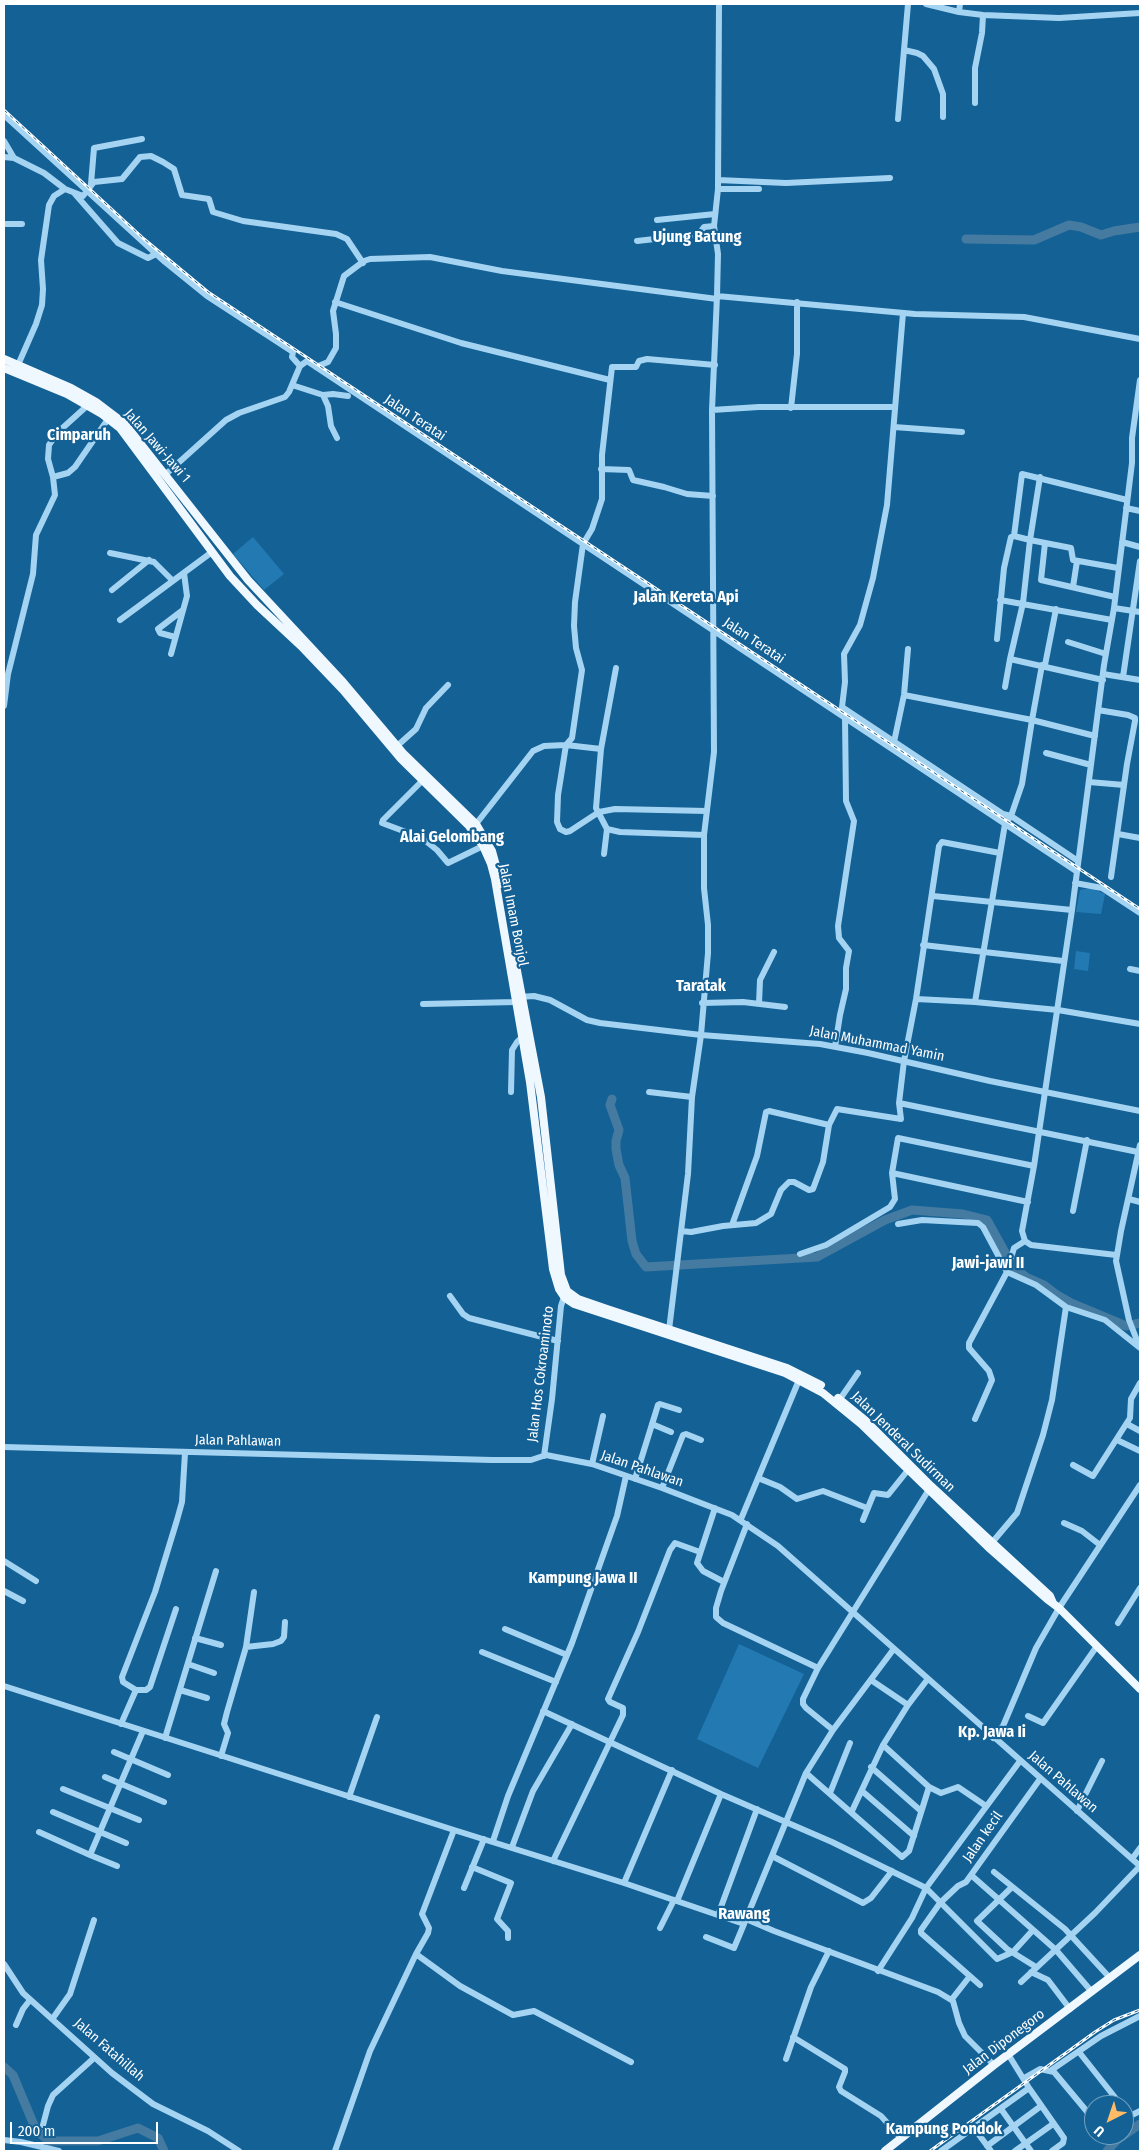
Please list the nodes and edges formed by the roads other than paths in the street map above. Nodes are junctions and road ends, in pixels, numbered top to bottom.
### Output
1 (719, 4) edge
2 (908, 4) edge
3 (926, 4) edge
4 (960, 4) edge
5 (959, 12) junction
6 (1140, 13) edge
7 (983, 15) junction
8 (904, 50) junction
9 (975, 103) dead end
10 (4, 115) edge
11 (943, 117) dead end
12 (898, 119) dead end
13 (142, 139) dead end
14 (4, 141) edge
15 (4, 157) edge
16 (14, 158) junction
17 (890, 178) dead end
18 (718, 180) junction
19 (91, 184) junction
20 (718, 189) junction
21 (759, 189) dead end
22 (65, 190) junction
23 (88, 192) junction
24 (75, 194) junction
25 (714, 214) junction
26 (657, 220) dead end
27 (4, 224) edge
28 (22, 224) dead end
29 (714, 226) junction
30 (637, 241) dead end
31 (156, 254) junction
32 (363, 263) junction
33 (717, 297) junction
34 (335, 302) junction
35 (797, 302) junction
36 (903, 313) junction
37 (1140, 339) edge
38 (4, 359) edge
39 (297, 363) junction
40 (18, 365) junction
41 (715, 365) junction
42 (316, 367) junction
43 (4, 368) edge
44 (610, 380) junction
45 (1140, 380) edge
46 (292, 385) junction
47 (323, 395) junction
48 (348, 396) dead end
49 (88, 405) junction
50 (894, 407) junction
51 (791, 408) junction
52 (712, 410) junction
53 (108, 419) junction
54 (122, 426) junction
55 (894, 427) junction
56 (962, 432) dead end
57 (337, 438) dead end
58 (601, 469) junction
59 (166, 474) junction
60 (53, 477) junction
61 (1040, 477) junction
62 (713, 496) junction
63 (1126, 504) junction
64 (192, 507) junction
65 (1140, 511) edge
66 (183, 512) junction
67 (1014, 536) junction
68 (1030, 540) junction
69 (1122, 542) junction
70 (1045, 543) junction
71 (584, 544) junction
72 (1140, 547) edge
73 (212, 552) junction
74 (110, 554) dead end
75 (149, 560) junction
76 (1078, 561) junction
77 (1140, 561) edge
78 (238, 568) junction
79 (1118, 568) junction
80 (184, 573) junction
81 (230, 576) junction
82 (172, 580) junction
83 (248, 580) junction
84 (240, 587) junction
85 (1074, 587) junction
86 (112, 590) dead end
87 (1114, 598) junction
88 (1000, 600) junction
89 (1023, 603) junction
90 (1114, 608) junction
91 (183, 610) junction
92 (1056, 610) junction
93 (1137, 612) edge
94 (120, 620) dead end
95 (1112, 620) junction
96 (714, 629) junction
97 (175, 637) junction
98 (997, 639) dead end
99 (1068, 642) dead end
100 (303, 644) junction
101 (908, 649) dead end
102 (171, 654) dead end
103 (1106, 654) junction
104 (1010, 659) junction
105 (1044, 665) junction
106 (616, 668) dead end
107 (1103, 677) junction
108 (1123, 677) junction
109 (1140, 680) edge
110 (448, 685) dead end
111 (1005, 688) dead end
112 (904, 695) junction
113 (4, 706) edge
114 (1098, 710) junction
115 (845, 717) junction
116 (1032, 720) junction
117 (377, 727) junction
118 (1095, 736) junction
119 (894, 742) junction
120 (566, 745) junction
121 (397, 746) junction
122 (601, 749) junction
123 (1046, 753) dead end
124 (1091, 765) junction
125 (422, 781) junction
126 (1089, 782) junction
127 (1124, 785) junction
128 (453, 806) junction
129 (707, 811) junction
130 (599, 812) junction
131 (1011, 816) junction
132 (476, 824) junction
133 (1005, 824) junction
134 (607, 829) junction
135 (1118, 834) junction
136 (704, 835) junction
137 (1140, 838) edge
138 (483, 846) junction
139 (1000, 853) junction
140 (604, 854) dead end
141 (1078, 861) junction
142 (1076, 871) junction
143 (1111, 877) dead end
144 (1075, 883) junction
145 (932, 896) junction
146 (502, 902) junction
147 (991, 902) junction
148 (1072, 910) junction
149 (1140, 913) edge
150 (924, 945) junction
151 (774, 952) dead end
152 (983, 953) junction
153 (1063, 961) junction
154 (1130, 969) dead end
155 (1140, 971) edge
156 (517, 998) junction
157 (916, 999) junction
158 (975, 1002) junction
159 (702, 1003) junction
160 (423, 1004) dead end
161 (759, 1004) junction
162 (785, 1007) dead end
163 (1058, 1010) junction
164 (1140, 1024) edge
165 (701, 1035) junction
166 (522, 1037) junction
167 (835, 1047) junction
168 (904, 1061) junction
169 (510, 1092) dead end
170 (650, 1092) dead end
171 (1045, 1093) junction
172 (692, 1097) junction
173 (541, 1098) junction
174 (532, 1099) junction
175 (899, 1103) junction
176 (1140, 1111) edge
177 (829, 1125) junction
178 (1039, 1132) junction
179 (1088, 1140) junction
180 (1139, 1149) edge
181 (1034, 1166) junction
182 (892, 1173) junction
183 (547, 1190) junction
184 (1129, 1199) junction
185 (1028, 1202) junction
186 (1140, 1202) edge
187 (1073, 1211) dead end
188 (898, 1224) dead end
189 (732, 1226) junction
190 (681, 1231) junction
191 (1025, 1241) junction
192 (800, 1254) dead end
193 (1116, 1255) junction
194 (1007, 1271) junction
195 (565, 1295) junction
196 (450, 1296) dead end
197 (1066, 1308) junction
198 (630, 1320) junction
199 (669, 1330) junction
200 (558, 1341) junction
201 (1140, 1347) edge
202 (752, 1358) junction
203 (858, 1373) dead end
204 (799, 1380) junction
205 (1140, 1383) edge
206 (840, 1399) junction
207 (679, 1410) dead end
208 (603, 1416) dead end
209 (975, 1419) dead end
210 (652, 1424) junction
211 (1127, 1424) junction
212 (1140, 1431) edge
213 (671, 1432) dead end
214 (701, 1440) dead end
215 (1118, 1440) junction
216 (4, 1447) edge
217 (893, 1451) junction
218 (1140, 1451) edge
219 (184, 1453) junction
220 (544, 1456) junction
221 (592, 1464) junction
222 (1073, 1465) dead end
223 (908, 1470) junction
224 (626, 1476) junction
225 (758, 1478) junction
226 (635, 1479) junction
227 (1140, 1486) edge
228 (662, 1488) junction
229 (928, 1491) junction
230 (715, 1508) junction
231 (867, 1508) junction
232 (863, 1520) dead end
233 (744, 1521) junction
234 (1064, 1523) dead end
235 (990, 1545) junction
236 (1100, 1545) junction
237 (700, 1552) junction
238 (4, 1561) edge
239 (216, 1571) dead end
240 (36, 1581) dead end
241 (724, 1582) junction
242 (1140, 1588) edge
243 (4, 1591) edge
244 (254, 1592) dead end
245 (23, 1601) dead end
246 (1056, 1605) junction
247 (176, 1609) dead end
248 (852, 1613) junction
249 (285, 1622) dead end
250 (1118, 1623) dead end
251 (505, 1629) dead end
252 (195, 1638) junction
253 (221, 1645) dead end
254 (1098, 1646) junction
255 (246, 1647) junction
256 (893, 1650) junction
257 (482, 1652) dead end
258 (567, 1655) junction
259 (188, 1664) junction
260 (818, 1668) junction
261 (214, 1673) dead end
262 (871, 1680) junction
263 (927, 1680) junction
264 (556, 1682) junction
265 (4, 1686) edge
266 (1140, 1689) edge
267 (136, 1690) junction
268 (180, 1690) junction
269 (207, 1698) dead end
270 (908, 1705) junction
271 (543, 1711) junction
272 (1028, 1716) dead end
273 (377, 1717) dead end
274 (121, 1724) junction
275 (572, 1724) junction
276 (833, 1730) junction
277 (142, 1731) junction
278 (165, 1738) junction
279 (994, 1738) junction
280 (611, 1741) junction
281 (850, 1743) dead end
282 (882, 1745) junction
283 (114, 1752) dead end
284 (221, 1756) junction
285 (132, 1759) junction
286 (1020, 1761) junction
287 (1102, 1761) dead end
288 (871, 1767) junction
289 (672, 1770) junction
290 (806, 1773) junction
291 (168, 1775) dead end
292 (105, 1778) dead end
293 (1040, 1779) junction
294 (121, 1784) junction
295 (929, 1786) junction
296 (63, 1789) dead end
297 (862, 1791) junction
298 (830, 1793) junction
299 (721, 1794) junction
300 (349, 1797) junction
301 (164, 1802) dead end
302 (986, 1806) junction
303 (110, 1808) junction
304 (757, 1809) junction
305 (852, 1811) junction
306 (921, 1811) junction
307 (1077, 1811) junction
308 (53, 1812) dead end
309 (140, 1820) dead end
310 (786, 1821) junction
311 (454, 1830) junction
312 (39, 1832) dead end
313 (100, 1833) junction
314 (914, 1836) junction
315 (484, 1839) junction
316 (493, 1841) junction
317 (126, 1843) dead end
318 (512, 1847) junction
319 (1140, 1848) edge
320 (90, 1855) junction
321 (772, 1856) junction
322 (1132, 1859) junction
323 (553, 1861) junction
324 (117, 1866) dead end
325 (1140, 1866) edge
326 (472, 1867) junction
327 (892, 1871) junction
328 (994, 1872) dead end
329 (971, 1875) junction
330 (624, 1883) junction
331 (1012, 1887) junction
332 (464, 1888) dead end
333 (926, 1888) junction
334 (675, 1900) junction
335 (998, 1900) junction
336 (940, 1903) junction
337 (718, 1915) junction
338 (94, 1920) dead end
339 (745, 1921) junction
340 (660, 1928) dead end
341 (1033, 1930) junction
342 (1071, 1934) junction
343 (706, 1937) dead end
344 (508, 1938) dead end
345 (1056, 1950) junction
346 (829, 1952) junction
347 (1012, 1952) junction
348 (416, 1954) junction
349 (1140, 1955) edge
350 (4, 1964) edge
351 (1036, 1967) junction
352 (878, 1971) junction
353 (1031, 1972) junction
354 (970, 1976) junction
355 (1110, 1978) junction
356 (1021, 1982) dead end
357 (980, 1985) dead end
358 (1092, 1992) junction
359 (952, 1999) junction
360 (30, 2000) junction
361 (1070, 2009) junction
362 (1140, 2016) edge
363 (53, 2018) junction
364 (16, 2025) dead end
365 (793, 2037) junction
366 (1079, 2052) junction
367 (1008, 2054) junction
368 (94, 2058) junction
369 (786, 2059) dead end
370 (631, 2062) dead end
371 (994, 2065) junction
372 (1050, 2071) junction
373 (1024, 2078) junction
374 (1029, 2088) junction
375 (1113, 2095) edge
376 (1041, 2106) junction
377 (1084, 2108) edge
378 (1001, 2109) junction
379 (1053, 2124) junction
380 (43, 2125) dead end
381 (1014, 2126) junction
382 (974, 2128) junction
383 (901, 2138) junction
384 (4, 2140) edge
385 (1026, 2144) junction
386 (989, 2149) edge
387 (59, 2151) edge
388 (239, 2151) edge
389 (335, 2151) edge
390 (885, 2151) edge
391 (942, 2151) edge
392 (1015, 2151) edge
393 (1031, 2151) edge
394 (1052, 2151) edge

1 - 18 street
2 - 8 street
3 - 5 street
4 - 5 street
5 - 7 street
6 - 7 street
7 - 9 street
8 - 11 street
8 - 12 street
10 - 23 street
13 - 19 street
14 - 16 street
15 - 16 street
16 - 22 street
17 - 18 street
18 - 20 street
19 - 23 street
19 - 32 street
20 - 21 street
20 - 25 street
22 - 24 street
22 - 40 street
23 - 24 street
23 - 31 street
24 - 31 street
25 - 26 street
25 - 29 street
27 - 28 street
29 - 30 street
29 - 33 street
31 - 39 street
32 - 33 street
32 - 34 street
33 - 35 street
33 - 41 street
34 - 42 street
34 - 44 street
35 - 36 street
35 - 51 street
36 - 37 street
36 - 50 street
38 - 40 main road, Jalan Jawi-Jawi 1
39 - 42 street
39 - 46 street
40 - 54 main road, Jalan Jawi-Jawi 1
41 - 44 street
41 - 52 street
42 - 71 street, Jalan Teratai
43 - 49 main road, Jalan Jawi-Jawi 1
44 - 58 street
45 - 63 street
46 - 47 street
46 - 59 street
47 - 48 street
47 - 57 street
49 - 53 main road, Jalan Jawi-Jawi 1
49 - 60 street
50 - 51 street
50 - 55 street
51 - 52 street
52 - 62 street
53 - 54 main road, Jalan Jawi-Jawi 1
53 - 60 street
54 - 59 main road, Jalan Jawi-Jawi 1
54 - 66 main road, Jalan Jawi-Jawi 1
55 - 56 street
55 - 119 street
58 - 62 street
58 - 71 street
59 - 64 main road, Jalan Jawi-Jawi 1
60 - 113 street
61 - 63 street
61 - 67 street
61 - 68 street
62 - 96 street
63 - 65 street
63 - 69 street
64 - 66 main road
64 - 78 main road, Jalan Jawi-Jawi 1
66 - 73 main road, Jalan Jawi-Jawi 1
67 - 68 street
67 - 88 street
68 - 70 street
68 - 89 street
69 - 72 street
69 - 79 street
70 - 76 street
70 - 85 street
71 - 96 street, Jalan Teratai
71 - 120 street
73 - 80 street
73 - 81 main road, Jalan Jawi-Jawi 1
74 - 75 street
75 - 82 street
75 - 86 street
76 - 79 street
76 - 85 street
77 - 93 street
78 - 81 main road
78 - 83 main road, Jalan Imam Bonjol
79 - 87 street
80 - 82 street
80 - 91 street
81 - 84 main road, Jalan Imam Bonjol
82 - 94 street
83 - 84 main road
83 - 100 main road, Jalan Imam Bonjol
84 - 100 main road, Jalan Imam Bonjol
85 - 87 street
87 - 90 street
88 - 89 street
88 - 98 street
89 - 92 street
89 - 104 street
90 - 93 street
90 - 95 street
91 - 97 street
91 - 97 street
92 - 95 street
92 - 105 street
93 - 108 street
95 - 103 street
96 - 115 street, Jalan Teratai
96 - 129 street
97 - 102 street
99 - 103 street
100 - 117 main road, Jalan Imam Bonjol
101 - 112 street
103 - 107 street
104 - 105 street
104 - 111 street
105 - 107 street
105 - 116 street
106 - 122 street
107 - 108 street
107 - 114 street
108 - 109 street
110 - 121 street
112 - 116 street
112 - 119 street
114 - 118 street
114 - 127 street
115 - 133 street, Jalan Teratai
115 - 167 street
116 - 118 street
116 - 131 street
117 - 121 main road, Jalan Imam Bonjol
117 - 125 main road, Jalan Imam Bonjol
118 - 124 street
119 - 131 street
120 - 122 street
120 - 130 street
120 - 132 street
121 - 128 main road, Jalan Imam Bonjol
122 - 130 street
123 - 124 street
124 - 126 street
125 - 128 main road, Jalan Imam Bonjol
125 - 138 street
126 - 127 street
126 - 141 street
127 - 135 street
128 - 132 main road, Jalan Imam Bonjol
128 - 138 main road, Jalan Imam Bonjol
129 - 130 street
129 - 136 street
130 - 134 street
131 - 133 street
131 - 141 street
132 - 146 main road, Jalan Imam Bonjol
133 - 139 street
133 - 142 street, Jalan Teratai
134 - 136 street
134 - 140 street
135 - 137 street
135 - 143 street
136 - 159 street
138 - 146 main road, Jalan Imam Bonjol
139 - 145 street
139 - 147 street
141 - 142 street
142 - 144 street
144 - 148 street
144 - 149 street
145 - 147 street
145 - 150 street
146 - 156 main road, Jalan Imam Bonjol
147 - 148 street
147 - 152 street
148 - 153 street
150 - 152 street
150 - 157 street
151 - 161 street
152 - 153 street
152 - 158 street
153 - 163 street
154 - 155 street
156 - 160 street, Jalan Muhammad Yamin
156 - 165 street, Jalan Muhammad Yamin
156 - 166 main road, Jalan Imam Bonjol
156 - 173 main road, Jalan Imam Bonjol
157 - 158 street
157 - 168 street
158 - 163 street
159 - 161 street
159 - 165 street
161 - 162 street
163 - 164 street
163 - 171 street
165 - 167 street, Jalan Muhammad Yamin
165 - 172 street
166 - 169 street
166 - 174 main road, Jalan Imam Bonjol
167 - 168 street, Jalan Muhammad Yamin
168 - 171 street, Jalan Muhammad Yamin
168 - 175 street
170 - 172 street
171 - 176 street, Jalan Muhammad Yamin
171 - 178 street
172 - 190 street
173 - 174 main road
173 - 183 main road, Jalan Imam Bonjol
174 - 183 main road, Jalan Imam Bonjol
175 - 177 street
175 - 178 street
177 - 189 street
177 - 189 street
178 - 179 street
178 - 181 street
179 - 180 street
179 - 187 street
180 - 184 street
181 - 182 street
181 - 185 street
182 - 185 street
182 - 192 street
183 - 195 main road, Jalan Imam Bonjol
184 - 186 street
184 - 193 street
185 - 191 street
188 - 194 street
189 - 190 street
190 - 199 street
191 - 193 street
191 - 194 street
193 - 201 street
194 - 197 street
194 - 209 street
195 - 198 main road, Jalan Jenderal Sudirman
195 - 200 street, Jalan Hos Cokroaminoto
196 - 200 street
197 - 201 street
197 - 235 street
198 - 199 main road, Jalan Jenderal Sudirman
198 - 202 main road, Jalan Jenderal Sudirman
199 - 202 main road, Jalan Jenderal Sudirman
200 - 220 street, Jalan Hos Cokroaminoto
202 - 204 main road, Jalan Jenderal Sudirman
202 - 206 main road, Jalan Jenderal Sudirman
203 - 206 street
204 - 217 main road, Jalan Jenderal Sudirman
204 - 225 street
205 - 211 street
206 - 217 main road, Jalan Jenderal Sudirman
207 - 210 street
208 - 221 street
210 - 213 street
210 - 226 street
211 - 212 street
211 - 215 street
214 - 228 street
215 - 218 street
215 - 222 street
216 - 219 street, Jalan Pahlawan
217 - 223 main road, Jalan Jenderal Sudirman
217 - 235 main road, Jalan Jenderal Sudirman
219 - 220 street, Jalan Pahlawan
219 - 267 street
220 - 221 street, Jalan Pahlawan
221 - 224 street, Jalan Pahlawan
223 - 229 main road, Jalan Jenderal Sudirman
223 - 231 street
224 - 226 street, Jalan Pahlawan
224 - 258 street
225 - 231 street
225 - 233 street
226 - 228 street, Jalan Pahlawan
227 - 236 street
228 - 230 street, Jalan Pahlawan
229 - 235 main road, Jalan Jenderal Sudirman
229 - 248 street
230 - 233 street, Jalan Pahlawan
230 - 237 street
231 - 232 street
233 - 241 street
233 - 248 street, Jalan Pahlawan
234 - 236 street
235 - 246 main road, Jalan Jenderal Sudirman
236 - 246 street
237 - 241 street
237 - 280 street
238 - 240 street
239 - 252 street
241 - 260 street
242 - 250 street
243 - 245 street
244 - 255 street
246 - 254 main road, Jalan Jenderal Sudirman
246 - 279 street
247 - 267 street
248 - 256 street, Jalan Pahlawan
248 - 260 street
249 - 255 street
251 - 258 street
252 - 253 street
252 - 259 street
254 - 266 main road, Jalan Jenderal Sudirman
254 - 272 street
255 - 284 street
256 - 262 street
256 - 263 street, Jalan Pahlawan
257 - 264 street
258 - 264 street
259 - 261 street
259 - 268 street
260 - 276 street
262 - 270 street
262 - 276 street
263 - 270 street
263 - 279 street, Jalan Pahlawan
264 - 271 street
265 - 274 street
267 - 274 street
268 - 269 street
268 - 278 street
270 - 282 street
271 - 275 street
271 - 316 street
273 - 300 street
274 - 277 street
275 - 280 street
275 - 318 street
276 - 290 street
277 - 278 street
277 - 285 street
278 - 284 street
279 - 286 street, Jalan Pahlawan
280 - 289 street
280 - 323 street
281 - 298 street
282 - 288 street
282 - 295 street
283 - 285 street
284 - 300 street
285 - 291 street
285 - 294 street
286 - 293 street, Jalan Pahlawan
286 - 302 street
287 - 307 street
288 - 297 street
288 - 306 street
289 - 299 street
289 - 330 street
290 - 298 street
290 - 310 street
292 - 294 street
293 - 307 street, Jalan Pahlawan
293 - 329 street, Jalan kecil
294 - 301 street
294 - 303 street
295 - 302 street
295 - 306 street
296 - 303 street
297 - 305 street
297 - 314 street
298 - 305 street
299 - 304 street
299 - 334 street
300 - 311 street
302 - 333 street
303 - 309 street
303 - 313 street
304 - 310 street
304 - 337 street
305 - 314 street
306 - 314 street
307 - 322 street, Jalan Pahlawan
308 - 313 street
310 - 321 street
310 - 327 street
311 - 315 street
311 - 348 street
312 - 320 street
313 - 317 street
313 - 320 street
315 - 316 street
315 - 326 street
316 - 318 street
318 - 323 street
319 - 322 street
320 - 324 street
321 - 327 street
321 - 339 street
322 - 325 street, Jalan Pahlawan
323 - 330 street
325 - 342 street
326 - 332 street
326 - 344 street
327 - 333 street
328 - 331 street
329 - 335 street
329 - 336 street, Jalan kecil
330 - 334 street
331 - 335 street
331 - 342 street
333 - 336 street
333 - 352 street
334 - 337 street
334 - 340 street
335 - 341 street
335 - 347 street
336 - 347 street
336 - 354 street, Jalan kecil
337 - 339 street
338 - 363 street
339 - 343 street
339 - 346 street
341 - 345 street
341 - 347 street
342 - 345 street
342 - 355 street
345 - 351 street
345 - 358 street
346 - 352 street
346 - 365 street
347 - 351 street
348 - 370 street
348 - 389 street
349 - 355 main road, Jalan Diponegoro
350 - 360 street, Jalan Fatahillah
351 - 353 street
352 - 359 street
353 - 356 street
353 - 361 street
354 - 357 street
354 - 359 street
355 - 358 main road, Jalan Diponegoro
358 - 361 main road, Jalan Diponegoro
359 - 371 street
360 - 363 street, Jalan Fatahillah
360 - 364 street
361 - 367 main road, Jalan Diponegoro
362 - 366 street
363 - 368 street, Jalan Fatahillah
365 - 369 street
365 - 383 street
366 - 372 street
366 - 375 street
367 - 371 main road, Jalan Diponegoro
367 - 373 street
368 - 380 street
368 - 388 street, Jalan Fatahillah
371 - 383 main road, Jalan Diponegoro
372 - 373 street
372 - 377 street
373 - 374 street
374 - 376 street
374 - 378 street
376 - 379 street
376 - 381 street
378 - 381 street
378 - 382 street
379 - 385 street
379 - 394 street
381 - 385 street
381 - 386 street
382 - 386 street
382 - 391 street
383 - 390 main road, Jalan Diponegoro
384 - 387 street
385 - 392 street
385 - 393 street

